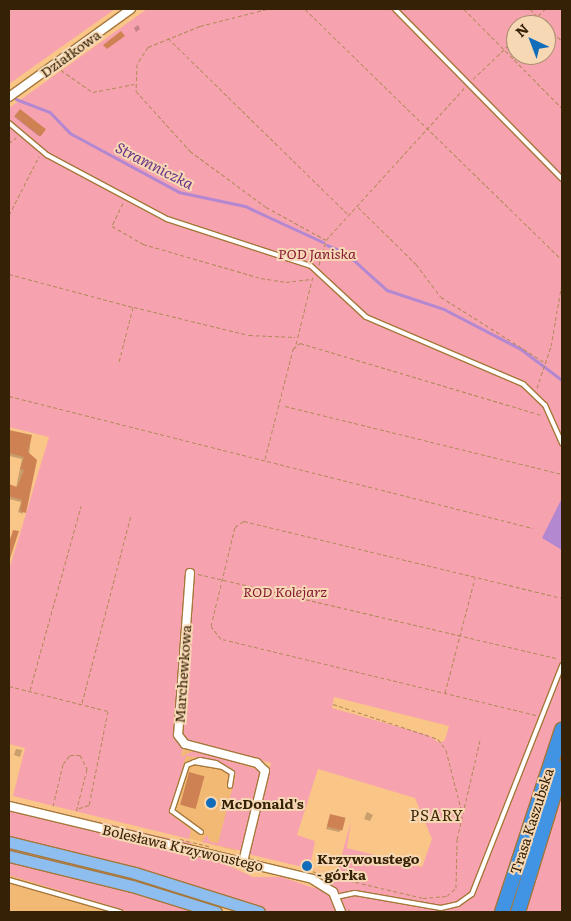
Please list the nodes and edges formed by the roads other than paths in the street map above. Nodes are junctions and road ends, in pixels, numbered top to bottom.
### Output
1 (131, 9) edge
2 (395, 9) edge
3 (9, 97) edge
4 (9, 124) edge
5 (562, 179) edge
6 (562, 443) edge
7 (190, 573) road end
8 (562, 665) edge
9 (562, 730) edge
10 (562, 768) edge
11 (230, 786) dead end
12 (9, 806) edge
13 (200, 832) dead end
14 (9, 842) edge
15 (9, 856) edge
16 (243, 862) junction
17 (9, 880) edge
18 (336, 897) junction
19 (120, 912) edge
20 (216, 912) edge
21 (259, 912) edge
22 (341, 912) edge
23 (502, 912) edge
24 (518, 912) edge

1 - 3 street, Działkowa
2 - 5 lane
4 - 6 lane
7 - 16 street, Marchewkowa
8 - 18 lane
9 - 23 highway, Trasa Kaszubska
10 - 24 highway, Trasa Kaszubska
11 - 13 lane
12 - 16 street, Bolesława Krzywoustego
14 - 21 main road
15 - 20 main road
16 - 18 street, Bolesława Krzywoustego
17 - 19 lane
18 - 22 street

